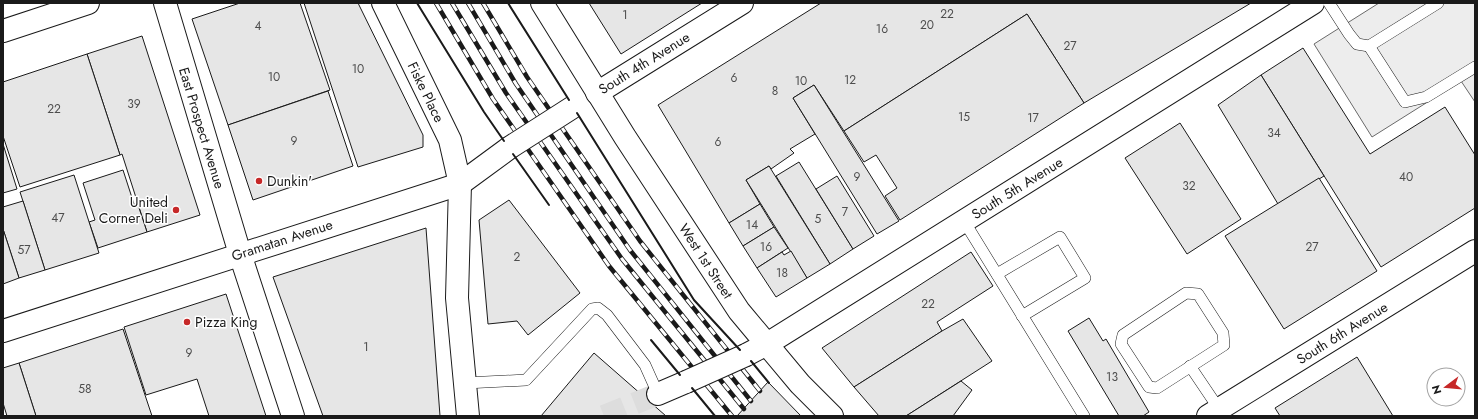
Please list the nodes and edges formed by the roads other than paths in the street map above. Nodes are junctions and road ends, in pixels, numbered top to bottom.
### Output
1 (88, 3) edge
2 (165, 3) edge
3 (383, 3) edge
4 (542, 3) edge
5 (742, 3) edge
6 (1313, 3) edge
7 (1329, 3) edge
8 (1438, 3) edge
9 (3, 31) edge
10 (1369, 46) junction
11 (1475, 67) edge
12 (597, 92) junction
13 (547, 124) joint
14 (460, 184) junction
15 (964, 222) junction
16 (1475, 250) edge
17 (240, 254) junction
18 (996, 274) junction
19 (1022, 316) junction
20 (3, 331) edge
21 (768, 344) junction
22 (1190, 366) junction
23 (465, 383) junction
24 (658, 394) joint
25 (1214, 414) edge
26 (293, 416) edge
27 (468, 416) edge
28 (832, 416) edge
29 (1084, 416) edge

1 - 9 street
2 - 17 street, East Prospect Avenue
3 - 14 street, Fiske Place
4 - 12 street, West 1st Street
5 - 12 street, South 4th Avenue
6 - 15 street, South 5th Avenue
7 - 10 lane
8 - 10 lane
10 - 11 lane
12 - 13 street, South 4th Avenue, bridge
12 - 21 street, West 1st Street
13 - 14 street, Gramatan Avenue, bridge
14 - 17 street, Gramatan Avenue
14 - 23 street, Fiske Place
15 - 18 lane
15 - 21 street, South 5th Avenue
16 - 25 street, South 6th Avenue
17 - 20 street, Gramatan Avenue
17 - 26 street, East Prospect Avenue
18 - 19 lane
18 - 19 lane
19 - 29 lane
21 - 24 street, South 5th Avenue, bridge
21 - 28 street, West 1st Street
22 - 22 lane
22 - 25 lane
23 - 24 lane
23 - 27 street, Fiske Place

